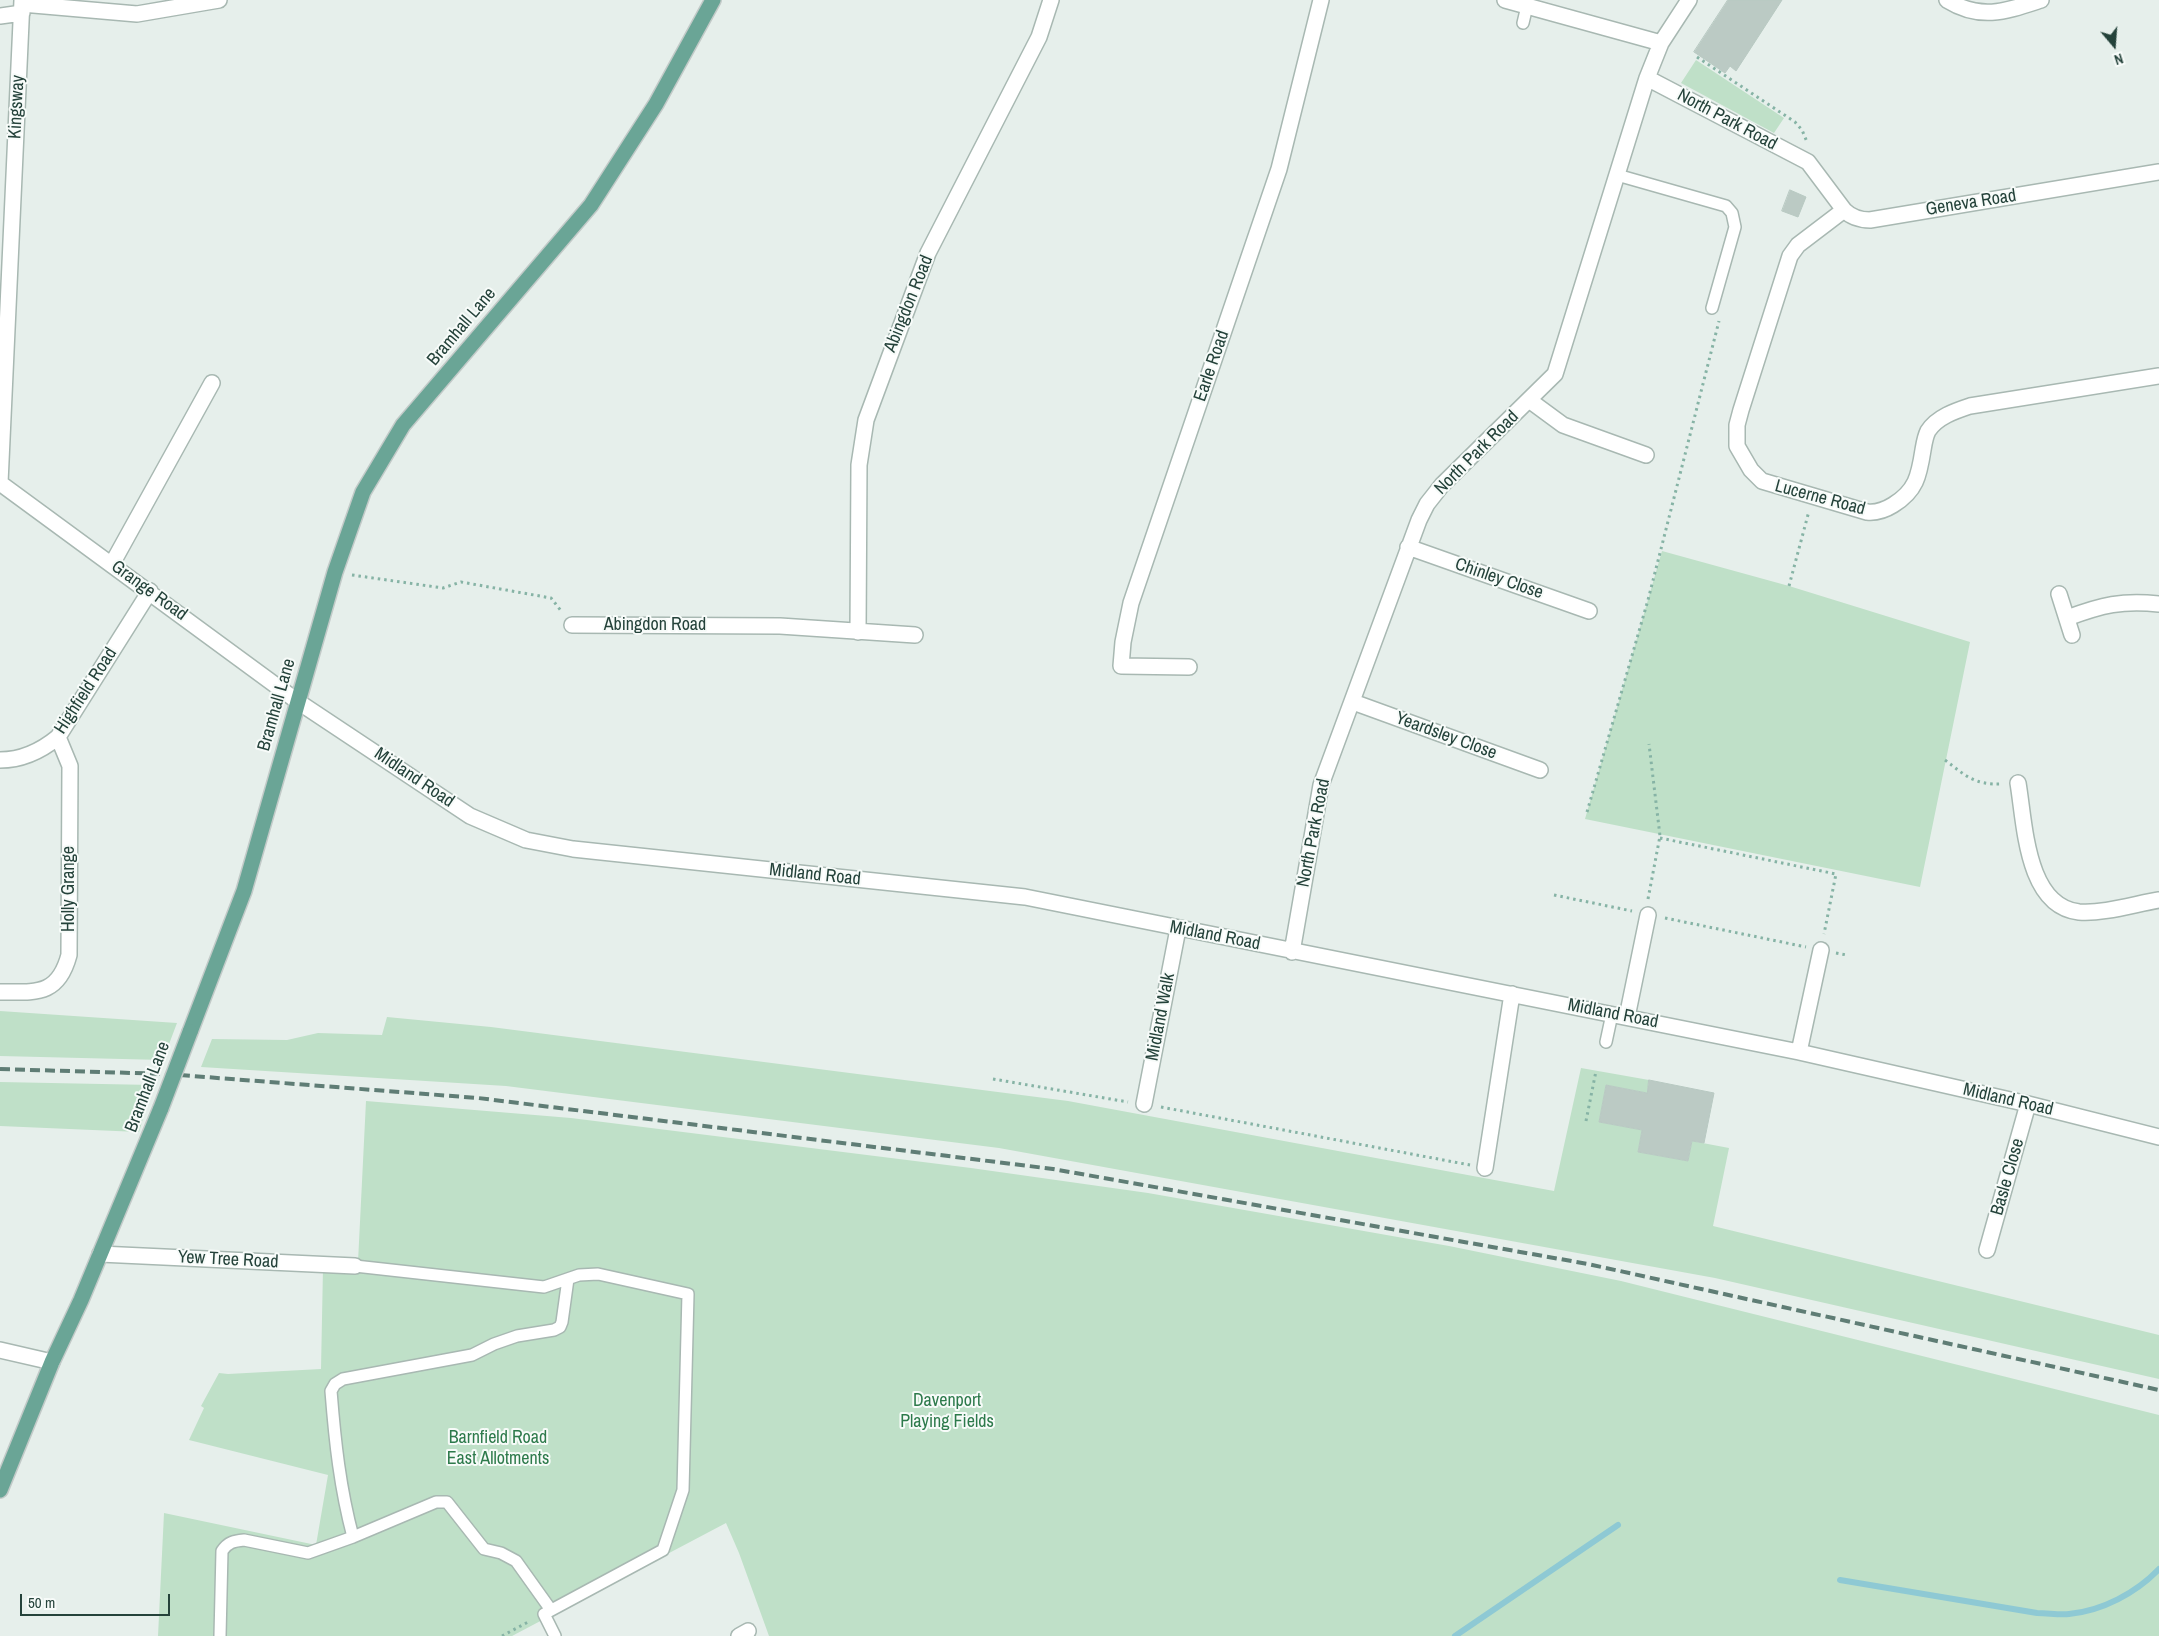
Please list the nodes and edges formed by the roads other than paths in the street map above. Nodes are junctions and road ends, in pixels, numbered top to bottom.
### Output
1 (219, 0) edge
2 (713, 0) edge
3 (1051, 0) edge
4 (1321, 0) edge
5 (1505, 0) edge
6 (1689, 0) edge
7 (1947, 0) edge
8 (2041, 0) edge
9 (22, 6) edge
10 (1527, 6) junction
11 (0, 16) edge
12 (1523, 22) dead end
13 (1661, 43) junction
14 (1647, 78) junction
15 (2159, 172) edge
16 (1617, 174) junction
17 (2138, 176) junction
18 (2159, 183) edge
19 (1844, 210) junction
20 (1712, 308) road end
21 (2159, 376) edge
22 (212, 383) dead end
23 (1530, 400) junction
24 (1646, 455) dead end
25 (0, 483) edge
26 (1408, 547) junction
27 (112, 564) junction
28 (150, 591) junction
29 (2059, 594) dead end
30 (2159, 604) edge
31 (1589, 611) dead end
32 (2067, 618) junction
33 (572, 625) road end
34 (858, 632) junction
35 (915, 635) dead end
36 (2072, 635) dead end
37 (1189, 667) dead end
38 (297, 701) junction
39 (1353, 702) junction
40 (58, 737) junction
41 (0, 760) edge
42 (1540, 770) dead end
43 (2018, 783) road end
44 (2159, 900) edge
45 (1646, 914) road end
46 (1178, 929) junction
47 (1821, 950) road end
48 (1292, 952) junction
49 (0, 992) edge
50 (1512, 994) junction
51 (1612, 1014) junction
52 (1628, 1017) junction
53 (1606, 1042) dead end
54 (1799, 1052) junction
55 (1144, 1104) road end
56 (2028, 1104) junction
57 (2159, 1137) edge
58 (1485, 1168) road end
59 (1987, 1250) dead end
60 (100, 1254) junction
61 (355, 1266) joint
62 (568, 1279) junction
63 (0, 1350) edge
64 (52, 1362) junction
65 (0, 1490) edge
66 (353, 1537) junction
67 (548, 1612) junction
68 (220, 1636) edge
69 (554, 1636) edge

1 - 9 street
2 - 38 main road, Bramhall Lane
3 - 34 street, Abingdon Road
4 - 37 street, Earle Road
5 - 10 street
6 - 13 street, North Park Road
7 - 8 street
9 - 11 street
9 - 25 street, Kingsway
10 - 12 lane
10 - 13 street
13 - 14 street, North Park Road
14 - 16 street, North Park Road
14 - 19 street, North Park Road
15 - 17 street, Geneva Road
16 - 20 lane
16 - 23 street, North Park Road
17 - 18 street
17 - 19 street, Geneva Road
19 - 21 street, Lucerne Road
22 - 27 street
23 - 24 street
23 - 26 street, North Park Road
25 - 27 street, Grange Road
26 - 31 street, Chinley Close
26 - 39 street, North Park Road
27 - 28 street, Grange Road
28 - 38 street, Grange Road
28 - 40 street, Highfield Road
29 - 32 street
30 - 32 street
32 - 36 street
33 - 34 street, Abingdon Road
34 - 35 street, Abingdon Road
38 - 46 street, Midland Road
38 - 60 main road, Bramhall Lane, bridge
39 - 42 street, Yeardsley Close
39 - 48 street, North Park Road
40 - 41 street, Highfield Road
40 - 49 street, Holly Grange
43 - 44 street
45 - 52 street
46 - 48 street, Midland Road
46 - 55 street, Midland Walk
47 - 54 street
48 - 50 street, Midland Road
50 - 51 street, Midland Road
50 - 58 street
51 - 52 street, Midland Road
51 - 53 lane
52 - 54 street, Midland Road
54 - 56 street, Midland Road
56 - 57 street, Midland Road
56 - 59 street, Basle Close
60 - 61 street, Yew Tree Road
60 - 64 main road, Bramhall Lane
61 - 62 lane
62 - 66 lane
62 - 67 lane
63 - 64 street
64 - 65 main road, Bramhall Lane
66 - 67 lane
66 - 68 lane
67 - 69 lane

